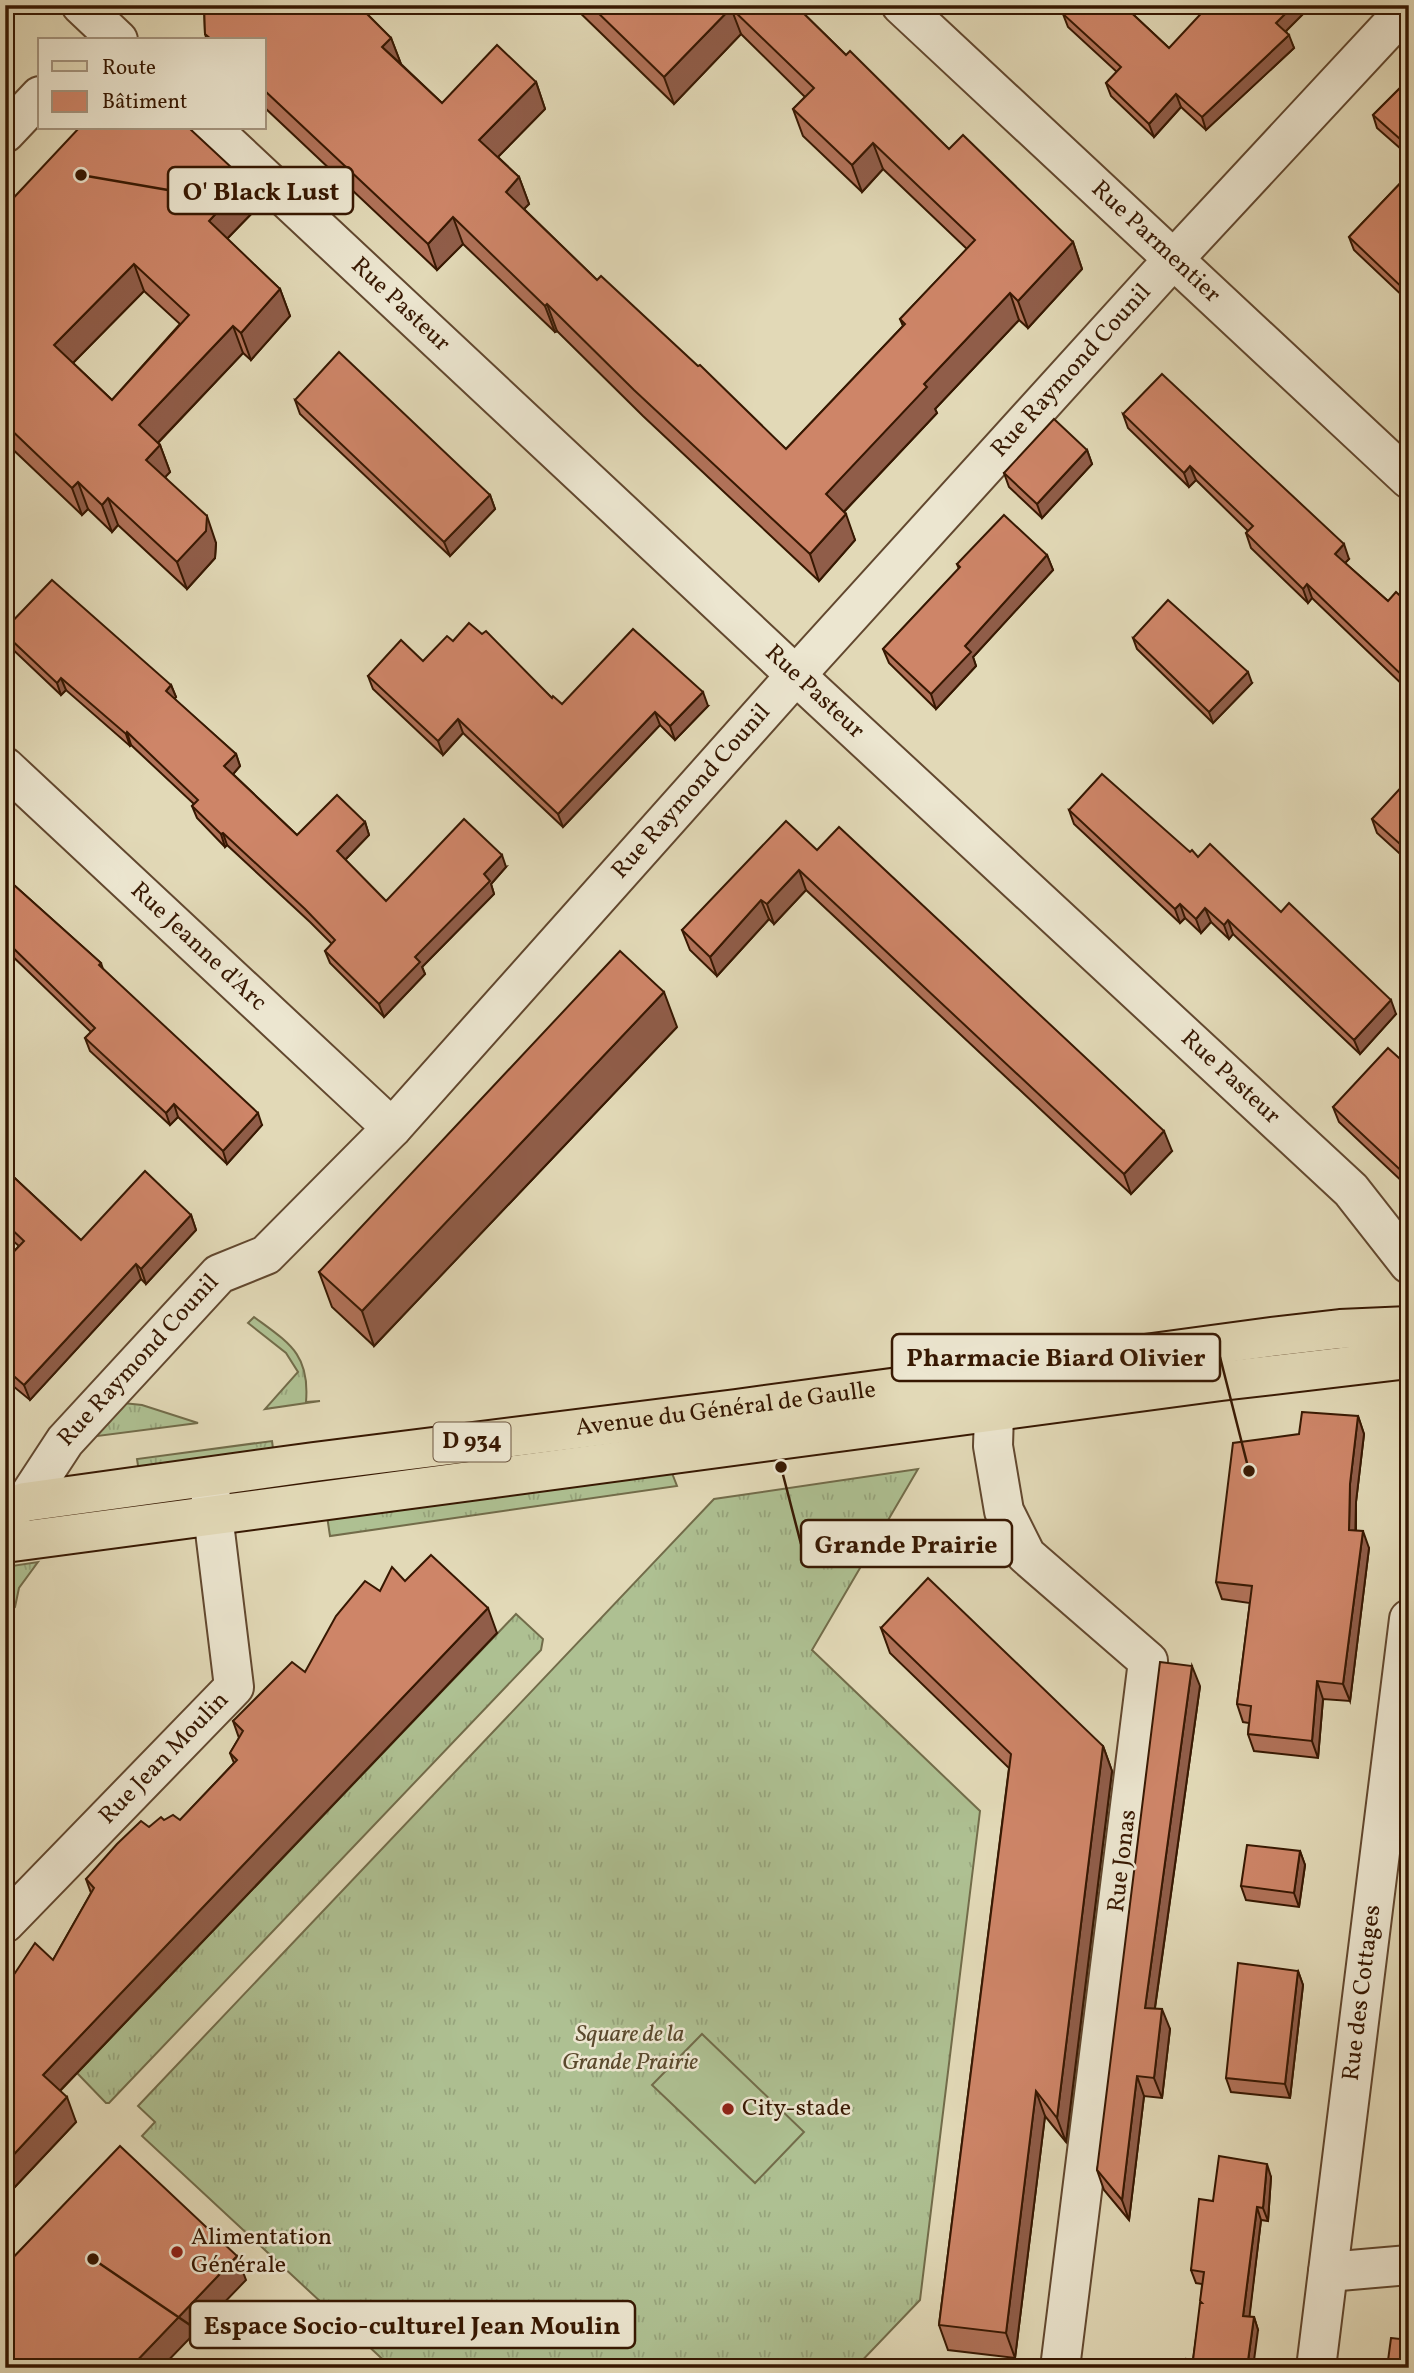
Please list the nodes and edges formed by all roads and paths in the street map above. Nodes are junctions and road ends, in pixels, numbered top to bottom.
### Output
1 (901, 5) edge
2 (1409, 6) edge
3 (38, 98) edge
4 (213, 130) edge
5 (5, 133) edge
6 (1173, 260) junction
7 (1409, 479) edge
8 (796, 675) junction
9 (5, 767) edge
10 (392, 1128) junction
11 (1409, 1264) edge
12 (1409, 1326) edge
13 (1271, 1337) junction
14 (1409, 1359) edge
15 (994, 1412) junction
16 (208, 1477) junction
17 (15, 1506) edge
18 (213, 1516) junction
19 (5, 1543) edge
20 (1409, 1619) edge
21 (5, 1923) edge
22 (1409, 2265) edge
23 (1328, 2272) junction
24 (1060, 2368) edge
25 (1316, 2368) edge

1 - 6 street, Rue Parmentier
2 - 6 street, Rue Raymond Counil
3 - 5 street
4 - 8 street, Rue Pasteur
6 - 7 street, Rue Parmentier
6 - 8 street, Rue Raymond Counil
8 - 10 street, Rue Raymond Counil
8 - 11 street, Rue Pasteur
9 - 10 street, Rue Jeanne d'Arc
10 - 17 street, Rue Raymond Counil
12 - 13 main road, Avenue du Général de Gaulle / D 934
13 - 15 street
13 - 16 main road, Avenue du Général de Gaulle / D 934
14 - 15 main road, Avenue du Général de Gaulle / D 934
15 - 18 main road, Avenue du Général de Gaulle / D 934
15 - 24 street, Rue Jonas
16 - 17 main road, Avenue du Général de Gaulle / D 934
16 - 18 street
18 - 19 main road, Avenue du Général de Gaulle / D 934
18 - 21 street, Rue Jean Moulin
20 - 23 street, Rue des Cottages
22 - 23 street
23 - 25 street, Rue des Cottages

